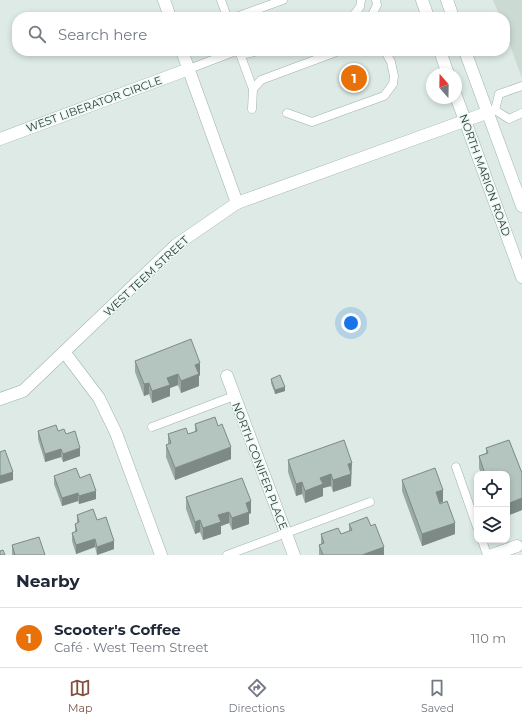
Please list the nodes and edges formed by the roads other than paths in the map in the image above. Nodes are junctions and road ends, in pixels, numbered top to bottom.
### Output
1 (164, 0) edge
2 (221, 0) edge
3 (283, 0) edge
4 (361, 0) edge
5 (376, 0) edge
6 (422, 0) edge
7 (447, 0) edge
8 (168, 12) edge
9 (225, 12) edge
10 (250, 12) edge
11 (356, 12) edge
12 (374, 12) edge
13 (426, 12) edge
14 (451, 12) edge
15 (184, 56) edge
16 (225, 56) edge
17 (241, 56) edge
18 (325, 56) edge
19 (387, 56) edge
20 (442, 56) edge
21 (467, 56) edge
22 (446, 68) edge
23 (188, 69) junction
24 (522, 86) edge
25 (253, 89) junction
26 (459, 104) edge
27 (252, 109) dead end
28 (492, 111) junction
29 (287, 113) dead end
30 (522, 113) edge
31 (466, 121) junction
32 (0, 139) edge
33 (237, 203) junction
34 (522, 206) edge
35 (522, 277) edge
36 (65, 353) junction
37 (227, 376) dead end
38 (234, 396) junction
39 (0, 399) edge
40 (152, 427) dead end
41 (456, 467) dead end
42 (370, 502) dead end
43 (474, 518) edge
44 (286, 533) junction
45 (483, 543) edge
46 (517, 546) dead end
47 (161, 555) edge
48 (227, 555) edge
49 (294, 555) edge
50 (487, 555) edge
51 (492, 555) edge

1 - 8 street
2 - 9 lane
3 - 10 lane
4 - 11 lane
5 - 12 lane
6 - 13 street
7 - 14 street
15 - 23 street
16 - 23 lane
17 - 25 lane
18 - 25 lane
19 - 29 lane
20 - 22 street
21 - 28 street
23 - 32 street, WEST LIBERATOR CIRCLE
23 - 33 street
24 - 28 lane
25 - 27 lane
26 - 31 street, NORTH MARION ROAD
28 - 30 lane
28 - 31 street, WEST TEEM STREET
28 - 34 street
31 - 33 street, WEST TEEM STREET
31 - 35 street, NORTH MARION ROAD
33 - 36 street, WEST TEEM STREET
36 - 39 street, WEST TEEM STREET
36 - 47 street
37 - 38 street, NORTH CONIFER PLACE
38 - 40 lane
38 - 44 street, NORTH CONIFER PLACE
41 - 43 lane
42 - 44 lane
44 - 48 lane
44 - 49 street, NORTH CONIFER PLACE
45 - 50 lane
46 - 51 street

